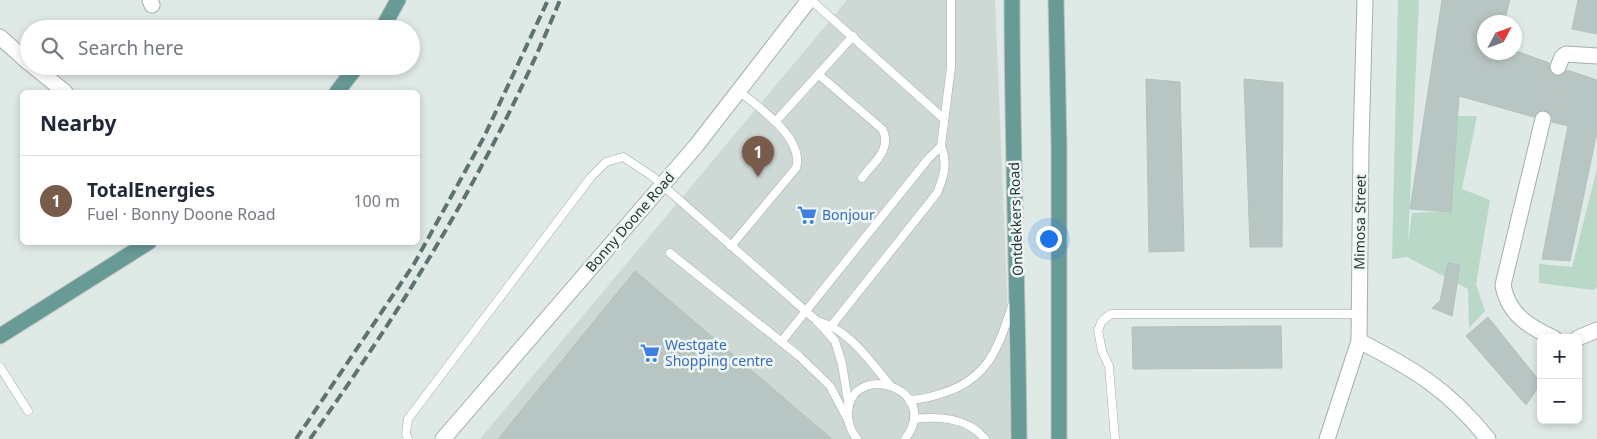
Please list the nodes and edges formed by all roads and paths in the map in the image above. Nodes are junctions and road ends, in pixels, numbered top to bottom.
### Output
1 (398, 0) edge
2 (810, 0) edge
3 (951, 0) edge
4 (1012, 0) edge
5 (1056, 0) edge
6 (1365, 0) edge
7 (387, 20) edge
8 (853, 36) junction
9 (0, 37) edge
10 (20, 55) edge
11 (1597, 56) edge
12 (1558, 67) tunnel mouth
13 (818, 74) junction
14 (44, 75) edge
15 (350, 75) edge
16 (63, 90) edge
17 (338, 90) edge
18 (739, 91) junction
19 (943, 118) junction
20 (1543, 119) tunnel mouth
21 (776, 122) junction
22 (941, 146) junction
23 (862, 178) dead end
24 (662, 185) junction
25 (144, 245) edge
26 (731, 246) junction
27 (670, 253) dead end
28 (1018, 288) junction
29 (807, 311) junction
30 (1359, 314) junction
31 (817, 321) junction
32 (832, 325) junction
33 (1597, 330) edge
34 (1545, 334) edge
35 (0, 336) edge
36 (1582, 336) edge
37 (1359, 341) junction
38 (781, 342) junction
39 (0, 367) edge
40 (889, 384) junction
41 (909, 400) junction
42 (849, 407) junction
43 (28, 411) dead end
44 (914, 419) junction
45 (848, 420) junction
46 (408, 439) edge
47 (443, 439) edge
48 (857, 439) edge
49 (904, 439) edge
50 (984, 439) edge
51 (1020, 439) edge
52 (1060, 439) edge
53 (1114, 439) edge
54 (1326, 439) edge
55 (1488, 439) edge

1 - 7 main road
2 - 8 lane
2 - 18 street, Bonny Doone Road
3 - 19 lane
4 - 28 main road, Ontdekkers Road
5 - 52 main road
6 - 30 street, Mimosa Street
8 - 13 lane
8 - 19 lane
9 - 10 street
11 - 12 street
13 - 21 lane
13 - 23 lane
14 - 16 street
15 - 17 main road
18 - 21 lane
18 - 24 street, Bonny Doone Road
19 - 22 lane
20 - 34 street
21 - 26 lane
22 - 29 lane
22 - 32 lane
24 - 26 lane
24 - 46 lane
24 - 47 street, Bonny Doone Road
25 - 35 main road
26 - 29 lane
27 - 38 lane
28 - 41 lane
28 - 51 main road, Ontdekkers Road
29 - 31 lane
29 - 38 lane
30 - 37 street, Mimosa Street
30 - 53 lane
31 - 32 lane
31 - 42 lane
32 - 40 lane
33 - 36 street
37 - 54 street, Mimosa Street
37 - 55 street
38 - 45 lane
39 - 43 lane
40 - 41 lane
40 - 42 lane
41 - 44 lane
42 - 45 lane
44 - 49 lane
44 - 50 lane
45 - 48 lane

